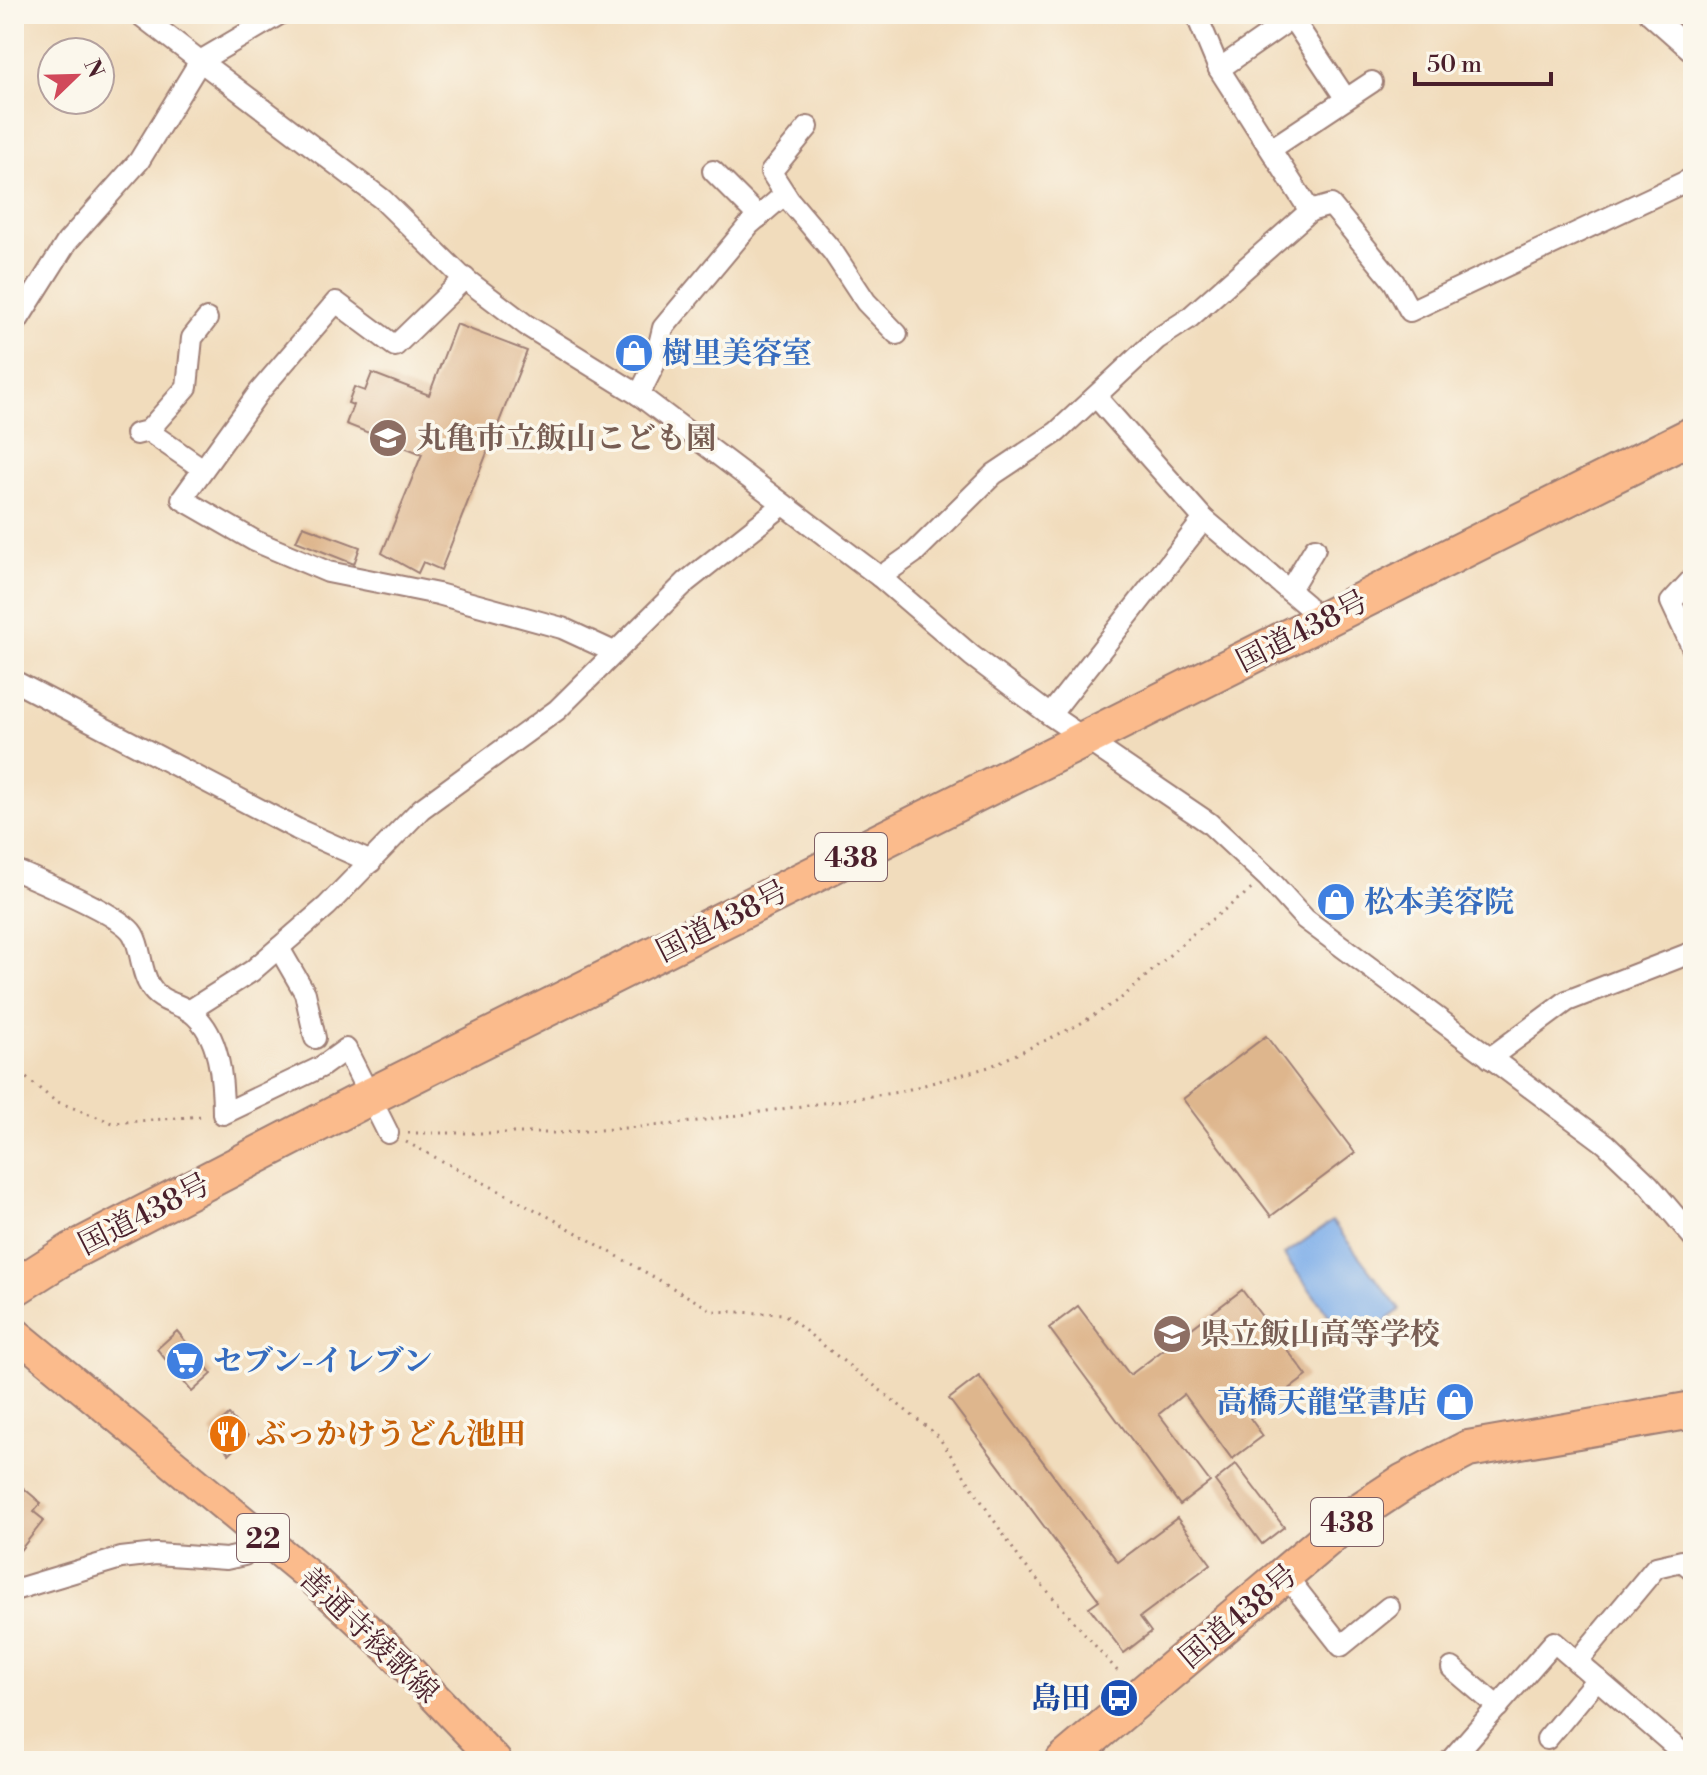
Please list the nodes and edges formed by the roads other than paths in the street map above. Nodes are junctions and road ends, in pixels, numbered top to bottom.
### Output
1 (139, 14) edge
2 (280, 14) edge
3 (1196, 14) edge
4 (1650, 14) edge
5 (1295, 16) edge
6 (1693, 52) edge
7 (200, 61) junction
8 (1219, 69) junction
9 (1372, 82) dead end
10 (1346, 99) junction
11 (808, 127) dead end
12 (1271, 149) junction
13 (713, 171) dead end
14 (1693, 178) edge
15 (785, 194) junction
16 (1310, 211) junction
17 (759, 217) junction
18 (465, 278) junction
19 (207, 319) dead end
20 (14, 326) edge
21 (897, 334) dead end
22 (639, 395) junction
23 (1097, 398) junction
24 (1693, 412) edge
25 (1693, 435) edge
26 (203, 469) junction
27 (783, 505) junction
28 (1204, 519) junction
29 (1315, 548) dead end
30 (880, 577) junction
31 (1693, 578) edge
32 (1298, 598) junction
33 (1693, 649) edge
34 (614, 652) junction
35 (14, 681) edge
36 (1067, 726) junction
37 (371, 862) junction
38 (14, 870) edge
39 (279, 948) junction
40 (1693, 952) edge
41 (189, 1011) junction
42 (315, 1038) dead end
43 (1490, 1058) junction
44 (367, 1087) junction
45 (388, 1133) road end
46 (1693, 1237) edge
47 (14, 1260) edge
48 (14, 1288) edge
49 (14, 1332) edge
50 (1693, 1410) edge
51 (263, 1538) junction
52 (1693, 1570) edge
53 (1286, 1576) junction
54 (14, 1590) edge
55 (1389, 1607) dead end
56 (1577, 1662) junction
57 (1452, 1668) dead end
58 (1597, 1679) junction
59 (1498, 1707) junction
60 (1547, 1739) dead end
61 (1684, 1758) edge
62 (496, 1761) edge
63 (1064, 1761) edge
64 (1450, 1761) edge

1 - 7 street
2 - 7 street
3 - 8 street
4 - 6 street
5 - 8 street
5 - 10 street
7 - 18 street
7 - 20 street
8 - 12 street
9 - 10 street
10 - 12 street
11 - 15 street
12 - 16 street
13 - 17 street
14 - 16 street
15 - 17 street
15 - 21 street
16 - 23 street
17 - 22 street
18 - 22 street
18 - 26 street
19 - 26 street
22 - 27 street
23 - 28 street
23 - 30 street
24 - 32 highway, 国道438号 / 438
25 - 36 highway, 国道438号 / 438
26 - 34 street
27 - 30 street
27 - 34 street
28 - 32 street
28 - 36 street
29 - 32 street
30 - 36 street
31 - 33 street
32 - 36 highway, 国道438号 / 438
34 - 37 street
35 - 37 street
36 - 43 street
36 - 44 highway, 国道438号 / 438
37 - 39 street
38 - 41 street
39 - 41 street
39 - 42 street
40 - 43 street
41 - 44 street
43 - 46 street
44 - 45 street
44 - 47 highway, 国道438号 / 438
44 - 48 highway, 国道438号 / 438
49 - 51 main road, 善通寺綾歌線 / 22
50 - 53 highway, 国道438号 / 438
51 - 54 street
51 - 62 main road, 善通寺綾歌線 / 22
52 - 56 street
53 - 55 street
53 - 63 highway, 国道438号 / 438
56 - 58 street
56 - 59 street
57 - 59 street
58 - 60 street
58 - 61 street
59 - 64 street

